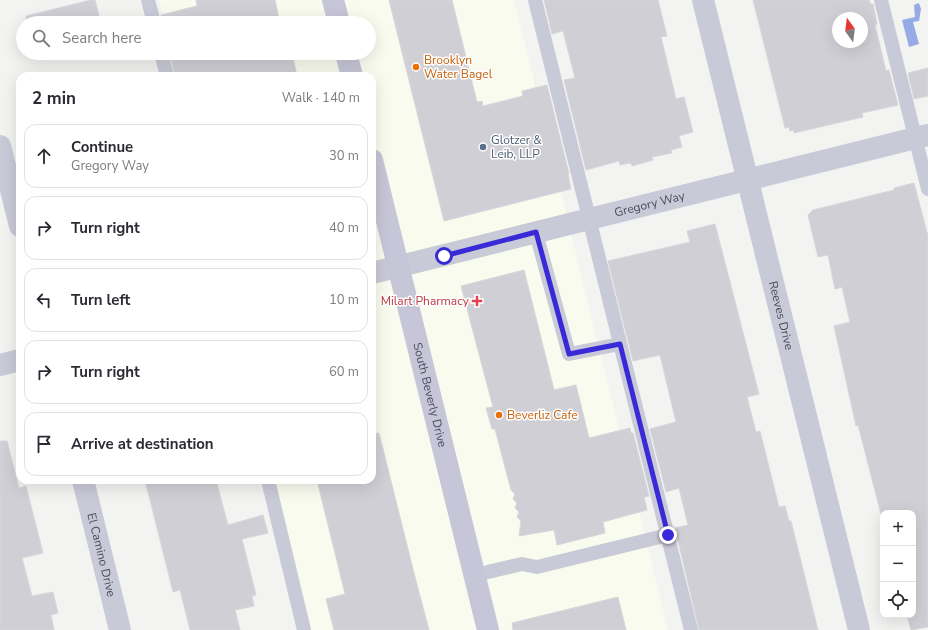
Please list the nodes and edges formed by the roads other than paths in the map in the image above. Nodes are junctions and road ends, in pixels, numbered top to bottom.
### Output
1 (148, 0) edge
2 (333, 0) edge
3 (535, 0) edge
4 (703, 0) edge
5 (881, 0) edge
6 (152, 16) edge
7 (337, 16) edge
8 (163, 60) edge
9 (348, 60) edge
10 (166, 72) edge
11 (351, 72) edge
12 (922, 137) edge
13 (0, 146) edge
14 (376, 176) edge
15 (748, 180) junction
16 (928, 189) edge
17 (16, 210) edge
18 (589, 219) junction
19 (536, 232) junction
20 (398, 267) junction
21 (376, 272) edge
22 (620, 344) junction
23 (16, 361) edge
24 (0, 365) edge
25 (84, 484) edge
26 (269, 484) edge
27 (668, 535) junction
28 (475, 575) junction
29 (120, 630) edge
30 (304, 630) edge
31 (488, 630) edge
32 (691, 630) edge
33 (859, 630) edge

1 - 6 lane
2 - 7 main road
3 - 18 lane
4 - 15 street, Reeves Drive
5 - 12 lane
8 - 10 lane
9 - 11 main road
12 - 15 street, Gregory Way
12 - 16 lane
13 - 17 street
14 - 20 main road, South Beverly Drive
15 - 18 street, Gregory Way
15 - 33 street, Reeves Drive
18 - 19 street, Gregory Way
18 - 22 lane
19 - 20 street, Gregory Way
19 - 22 lane
20 - 21 street, Gregory Way
20 - 28 main road, South Beverly Drive
22 - 27 lane
23 - 24 street
25 - 29 street, El Camino Drive
26 - 30 lane
27 - 28 lane
27 - 32 lane
28 - 31 main road, South Beverly Drive

